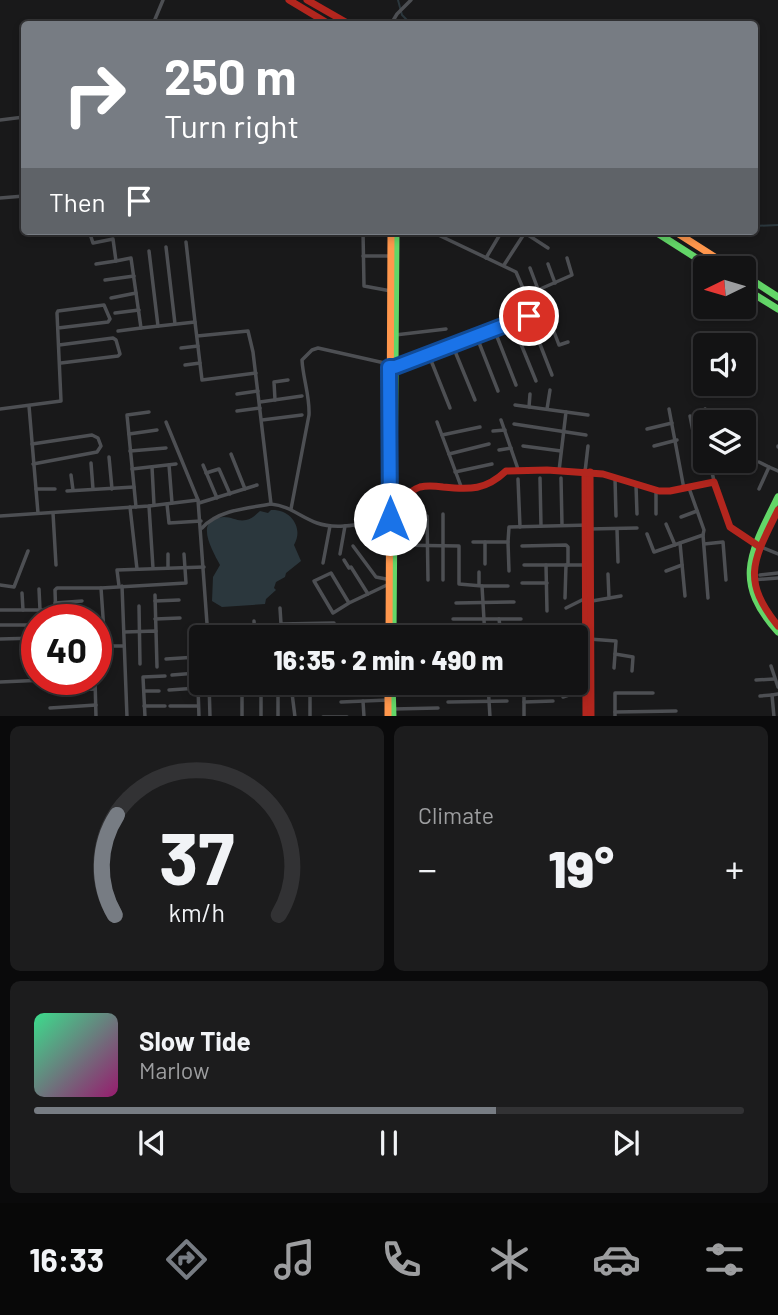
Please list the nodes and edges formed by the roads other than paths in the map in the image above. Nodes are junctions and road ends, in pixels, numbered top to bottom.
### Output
1 (163, 0) edge
2 (289, 0) edge
3 (307, 0) edge
4 (411, 0) edge
5 (154, 21) edge
6 (324, 21) edge
7 (344, 21) edge
8 (393, 21) edge
9 (21, 117) edge
10 (0, 120) edge
11 (21, 196) edge
12 (0, 198) edge
13 (90, 235) edge
14 (363, 235) edge
15 (393, 235) edge
16 (393, 235) edge
17 (438, 235) edge
18 (500, 235) edge
19 (523, 235) edge
20 (529, 235) edge
21 (660, 235) edge
22 (680, 235) edge
23 (186, 242) dead end
24 (166, 247) dead end
25 (548, 248) dead end
26 (149, 251) dead end
27 (363, 256) junction
28 (391, 256) junction
29 (693, 256) edge
30 (713, 256) edge
31 (486, 258) junction
32 (566, 258) dead end
33 (116, 261) junction
34 (96, 264) dead end
35 (548, 264) dead end
36 (503, 265) junction
37 (530, 268) dead end
38 (134, 276) junction
39 (105, 280) dead end
40 (555, 283) junction
41 (756, 283) edge
42 (538, 290) junction
43 (391, 292) junction
44 (136, 293) junction
45 (756, 295) edge
46 (778, 297) edge
47 (111, 298) dead end
48 (778, 309) edge
49 (139, 310) junction
50 (545, 310) junction
51 (115, 313) dead end
52 (531, 315) junction
53 (195, 322) junction
54 (512, 322) junction
55 (175, 324) junction
56 (158, 326) junction
57 (58, 328) junction
58 (141, 328) junction
59 (446, 329) dead end
60 (494, 329) junction
61 (118, 331) dead end
62 (395, 335) junction
63 (476, 335) junction
64 (197, 336) junction
65 (568, 342) dead end
66 (59, 345) junction
67 (452, 345) junction
68 (198, 346) junction
69 (181, 348) dead end
70 (428, 353) junction
71 (60, 363) junction
72 (200, 363) junction
73 (185, 365) dead end
74 (391, 366) junction
75 (256, 373) junction
76 (552, 375) dead end
77 (288, 380) dead end
78 (536, 381) dead end
79 (516, 385) dead end
80 (550, 390) dead end
81 (258, 391) junction
82 (498, 391) dead end
83 (237, 394) dead end
84 (530, 394) dead end
85 (302, 396) dead end
86 (275, 400) junction
87 (475, 400) dead end
88 (260, 402) junction
89 (515, 405) dead end
90 (29, 406) junction
91 (528, 407) junction
92 (260, 408) junction
93 (450, 408) dead end
94 (0, 409) edge
95 (547, 409) junction
96 (669, 409) dead end
97 (237, 411) dead end
98 (149, 412) dead end
99 (566, 412) junction
100 (302, 415) dead end
101 (588, 415) dead end
102 (690, 416) dead end
103 (262, 420) junction
104 (501, 420) dead end
105 (166, 422) dead end
106 (437, 422) dead end
107 (673, 422) junction
108 (514, 425) dead end
109 (480, 427) dead end
110 (647, 429) dead end
111 (157, 430) dead end
112 (505, 430) junction
113 (493, 431) dead end
114 (563, 432) junction
115 (693, 432) edge
116 (129, 434) junction
117 (442, 435) junction
118 (586, 435) dead end
119 (677, 440) junction
120 (32, 444) junction
121 (489, 444) dead end
122 (523, 446) dead end
123 (588, 446) dead end
124 (654, 446) dead end
125 (166, 448) dead end
126 (511, 448) junction
127 (130, 450) junction
128 (499, 450) dead end
129 (561, 451) junction
130 (230, 454) dead end
131 (449, 454) junction
132 (109, 457) dead end
133 (759, 462) dead end
134 (91, 463) dead end
135 (33, 464) junction
136 (176, 464) dead end
137 (492, 464) dead end
138 (169, 465) junction
139 (203, 465) dead end
140 (152, 467) junction
141 (769, 467) junction
142 (132, 469) junction
143 (778, 471) edge
144 (456, 472) junction
145 (587, 472) junction
146 (206, 473) junction
147 (712, 473) edge
148 (560, 474) junction
149 (71, 475) dead end
150 (519, 475) junction
151 (540, 478) dead end
152 (615, 478) junction
153 (714, 482) junction
154 (257, 485) dead end
155 (636, 485) junction
156 (134, 487) junction
157 (687, 488) junction
158 (36, 489) junction
159 (55, 489) dead end
160 (111, 489) junction
161 (245, 489) junction
162 (462, 489) junction
163 (759, 489) dead end
164 (93, 490) junction
165 (656, 490) junction
166 (67, 491) dead end
167 (73, 491) junction
168 (230, 494) junction
169 (778, 497) edge
170 (217, 498) junction
171 (199, 502) junction
172 (170, 504) junction
173 (271, 504) junction
174 (152, 505) junction
175 (130, 507) junction
176 (136, 507) junction
177 (393, 507) junction
178 (291, 509) junction
179 (778, 510) edge
180 (697, 511) junction
181 (38, 513) junction
182 (53, 513) junction
183 (443, 514) dead end
184 (637, 514) dead end
185 (656, 514) dead end
186 (0, 516) edge
187 (427, 516) dead end
188 (616, 516) dead end
189 (681, 517) dead end
190 (392, 519) junction
191 (201, 521) junction
192 (666, 524) dead end
193 (562, 525) junction
194 (330, 526) junction
195 (345, 526) junction
196 (541, 526) junction
197 (520, 527) junction
198 (588, 527) junction
199 (202, 528) junction
200 (617, 528) junction
201 (637, 528) dead end
202 (648, 534) dead end
203 (703, 535) junction
204 (473, 542) dead end
205 (485, 542) junction
206 (508, 542) junction
207 (428, 544) junction
208 (443, 544) junction
209 (677, 544) junction
210 (704, 544) junction
211 (394, 545) junction
212 (758, 545) junction
213 (353, 546) dead end
214 (522, 546) dead end
215 (28, 551) dead end
216 (168, 554) dead end
217 (184, 554) dead end
218 (340, 554) dead end
219 (778, 554) edge
220 (344, 560) dead end
221 (618, 562) dead end
222 (323, 563) dead end
223 (485, 564) dead end
224 (56, 565) dead end
225 (524, 565) dead end
226 (546, 565) junction
227 (567, 565) junction
228 (589, 565) junction
229 (682, 565) junction
230 (185, 566) junction
231 (168, 567) junction
232 (204, 567) junction
233 (153, 568) junction
234 (137, 569) junction
235 (509, 571) dead end
236 (666, 571) dead end
237 (479, 572) dead end
238 (608, 574) dead end
239 (778, 576) edge
240 (428, 579) dead end
241 (754, 579) junction
242 (443, 580) dead end
243 (726, 580) dead end
244 (391, 581) junction
245 (522, 583) dead end
246 (547, 583) junction
247 (0, 585) edge
248 (121, 586) junction
249 (481, 586) junction
250 (508, 586) dead end
251 (101, 588) junction
252 (39, 589) dead end
253 (22, 593) dead end
254 (368, 594) junction
255 (155, 595) dead end
256 (621, 596) dead end
257 (685, 596) dead end
258 (565, 598) dead end
259 (609, 598) junction
260 (708, 598) dead end
261 (589, 599) junction
262 (179, 600) dead end
263 (82, 601) dead end
264 (155, 601) junction
265 (55, 603) joint
266 (349, 603) junction
267 (456, 603) dead end
268 (483, 603) junction
269 (514, 603) dead end
270 (23, 604) edge
271 (40, 604) edge
272 (139, 606) dead end
273 (280, 608) dead end
274 (566, 608) dead end
275 (0, 610) edge
276 (21, 610) edge
277 (547, 611) dead end
278 (180, 618) dead end
279 (453, 619) dead end
280 (484, 619) junction
281 (499, 619) junction
282 (521, 619) dead end
283 (155, 620) junction
284 (254, 621) dead end
285 (281, 624) joint
286 (0, 625) edge
287 (21, 625) edge
288 (208, 625) edge
289 (254, 625) edge
290 (334, 625) edge
291 (389, 625) edge
292 (391, 625) edge
293 (484, 625) edge
294 (500, 625) edge
295 (778, 626) edge
296 (156, 631) junction
297 (124, 632) junction
298 (140, 632) junction
299 (778, 632) edge
300 (21, 638) edge
301 (0, 639) edge
302 (589, 639) junction
303 (124, 646) junction
304 (588, 648) edge
305 (615, 654) junction
306 (189, 658) edge
307 (166, 659) dead end
308 (140, 664) dead end
309 (771, 666) dead end
310 (157, 667) dead end
311 (614, 668) dead end
312 (632, 671) dead end
313 (189, 674) edge
314 (172, 675) dead end
315 (165, 676) dead end
316 (775, 679) junction
317 (755, 680) dead end
318 (21, 681) edge
319 (0, 682) edge
320 (778, 687) edge
321 (189, 689) edge
322 (169, 690) dead end
323 (144, 691) junction
324 (159, 691) dead end
325 (653, 692) dead end
326 (778, 694) edge
327 (95, 695) edge
328 (198, 695) edge
329 (209, 695) edge
330 (243, 695) edge
331 (261, 695) edge
332 (278, 695) edge
333 (292, 695) edge
334 (310, 695) edge
335 (389, 695) edge
336 (391, 695) edge
337 (489, 695) edge
338 (524, 695) edge
339 (569, 695) edge
340 (586, 695) edge
341 (772, 695) junction
342 (760, 696) dead end
343 (563, 697) dead end
344 (388, 700) junction
345 (363, 701) junction
346 (489, 701) junction
347 (507, 701) dead end
348 (553, 701) dead end
349 (341, 702) dead end
350 (448, 702) dead end
351 (524, 702) junction
352 (96, 705) junction
353 (198, 705) junction
354 (144, 706) junction
355 (50, 708) dead end
356 (438, 708) dead end
357 (776, 710) edge
358 (676, 711) dead end
359 (391, 714) edge
360 (615, 714) edge
361 (96, 716) edge
362 (127, 716) edge
363 (145, 716) edge
364 (199, 716) edge
365 (210, 716) edge
366 (242, 716) edge
367 (261, 716) edge
368 (278, 716) edge
369 (295, 716) edge
370 (310, 716) edge
371 (323, 716) edge
372 (347, 716) edge
373 (363, 716) edge
374 (490, 716) edge
375 (524, 716) edge
376 (586, 716) edge
377 (592, 716) edge
378 (774, 716) edge

1 - 5 street
2 - 6 main road
3 - 7 main road
4 - 8 street
9 - 10 street
11 - 12 street
13 - 33 street
14 - 27 street
15 - 28 main road
16 - 62 main road
17 - 31 street
18 - 31 street
19 - 36 street
20 - 25 street
21 - 29 main road
22 - 30 main road
23 - 53 street
24 - 55 street
26 - 56 street
27 - 28 street
27 - 43 street
28 - 43 main road
31 - 36 street
32 - 40 street
33 - 34 street
33 - 38 street
35 - 40 street
36 - 52 street
37 - 42 street
38 - 39 street
38 - 44 street
40 - 42 street
41 - 46 main road
42 - 50 street
43 - 74 main road
44 - 47 street
44 - 49 street
45 - 48 main road
49 - 51 street
49 - 58 street
50 - 52 street
50 - 65 street
52 - 54 street
52 - 76 street
53 - 55 street
53 - 64 street
54 - 60 street
54 - 78 street
55 - 56 street
56 - 58 street
57 - 57 street
57 - 66 street
58 - 61 street
59 - 62 street
60 - 63 street
60 - 79 street
62 - 74 main road
63 - 67 street
63 - 82 street
64 - 68 street
64 - 75 street
66 - 71 street
66 - 71 street
67 - 70 street
67 - 87 street
68 - 69 street
68 - 72 street
70 - 74 street
70 - 93 street
71 - 90 street
72 - 73 street
72 - 75 street
74 - 177 main road
74 - 178 street
74 - 190 main road
75 - 81 street
77 - 86 street
80 - 95 street
81 - 83 street
81 - 88 street
84 - 91 street
85 - 86 street
86 - 88 street
88 - 92 street
89 - 91 street
90 - 94 street
90 - 120 street
91 - 95 street
92 - 97 street
92 - 103 street
95 - 99 street
96 - 107 street
98 - 116 street
99 - 101 street
99 - 114 street
100 - 103 street
102 - 115 street
103 - 173 street
104 - 112 street
105 - 171 street
106 - 117 street
107 - 110 street
107 - 119 street
108 - 114 street
109 - 117 street
111 - 116 street
112 - 113 street
112 - 126 street
114 - 118 street
114 - 129 street
116 - 127 street
117 - 131 street
119 - 124 street
119 - 157 street
120 - 135 street
120 - 135 street
121 - 131 street
122 - 129 street
123 - 145 street
125 - 127 street
126 - 128 street
126 - 150 street
127 - 142 street
129 - 148 street
130 - 161 street
131 - 144 street
132 - 160 street
133 - 141 street
134 - 164 street
135 - 158 street
136 - 138 street
137 - 144 street
138 - 140 street
138 - 172 street
139 - 146 street
140 - 142 street
140 - 174 street
141 - 143 street
141 - 163 street
142 - 156 street
144 - 162 street
145 - 148 main road
145 - 152 main road
145 - 198 main road
146 - 168 street
146 - 170 street
147 - 153 street
148 - 150 main road
148 - 193 street
149 - 167 street
150 - 162 main road
150 - 197 street
151 - 196 street
152 - 155 main road
152 - 188 street
153 - 157 main road
153 - 212 main road
154 - 161 street
155 - 165 main road
155 - 184 street
156 - 160 street
156 - 176 street
157 - 165 main road
157 - 180 street
158 - 159 street
158 - 181 street
160 - 164 street
161 - 168 street
162 - 177 main road
164 - 167 street
165 - 185 street
166 - 167 street
168 - 170 street
169 - 212 main road
170 - 171 street
171 - 172 street
171 - 191 street
172 - 174 street
172 - 191 street
173 - 178 street
173 - 199 street
174 - 176 street
174 - 233 street
175 - 176 street
175 - 182 street
175 - 234 street
177 - 190 main road
178 - 194 street
179 - 212 main road
180 - 189 street
180 - 203 street
181 - 182 street
181 - 186 street
182 - 224 street
183 - 208 street
187 - 207 street
190 - 195 street
190 - 211 main road
190 - 244 main road
191 - 199 street
192 - 209 street
193 - 196 street
193 - 198 street
194 - 195 street
194 - 222 street
195 - 218 street
196 - 197 street
197 - 206 street
198 - 200 street
198 - 228 main road
199 - 232 street
200 - 201 street
200 - 221 street
202 - 209 street
203 - 209 street
203 - 210 street
204 - 205 street
205 - 206 street
205 - 223 street
206 - 235 street
207 - 208 street
207 - 211 street
207 - 240 street
208 - 242 street
208 - 249 street
209 - 229 street
210 - 243 street
210 - 260 street
211 - 244 main road
212 - 219 street
212 - 241 main road
213 - 244 street
214 - 227 street
215 - 247 street
216 - 231 street
217 - 230 street
220 - 254 street
225 - 226 street
226 - 227 street
226 - 246 street
227 - 228 street
227 - 258 street
228 - 261 main road
229 - 236 street
229 - 257 street
230 - 231 street
230 - 232 street
230 - 248 street
231 - 233 street
232 - 288 street
233 - 234 street
234 - 248 street
237 - 249 street
238 - 259 street
239 - 241 street
239 - 241 street
241 - 295 main road
241 - 299 main road
244 - 254 street
244 - 291 main road
244 - 292 main road
245 - 246 street
246 - 277 street
248 - 251 street
248 - 297 street
249 - 250 street
249 - 268 street
251 - 265 street
251 - 303 street
252 - 271 street
253 - 270 street
254 - 266 street
255 - 264 street
256 - 259 street
259 - 261 street
261 - 274 street
261 - 302 main road
262 - 264 street
263 - 265 street
264 - 283 street
266 - 266 street
267 - 268 street
268 - 269 street
268 - 280 street
272 - 298 street
273 - 285 street
275 - 276 street
278 - 283 street
279 - 280 street
280 - 281 street
280 - 293 street
281 - 282 street
281 - 294 street
283 - 296 street
284 - 289 street
285 - 290 street
286 - 287 street
296 - 298 street
296 - 310 street
297 - 298 street
297 - 303 street
298 - 308 street
300 - 301 street
302 - 304 main road
302 - 305 street
302 - 377 main road
303 - 362 street
305 - 311 street
305 - 312 street
306 - 307 street
309 - 316 street
313 - 314 street
315 - 323 street
316 - 317 street
316 - 320 street
318 - 319 street
321 - 322 street
323 - 324 street
323 - 354 street
325 - 360 street
326 - 341 street
327 - 352 street
328 - 353 street
329 - 365 street
330 - 366 street
331 - 367 street
332 - 368 street
333 - 369 street
334 - 370 street
335 - 344 main road
336 - 359 main road
337 - 346 street
338 - 351 street
339 - 343 street
340 - 376 main road
341 - 342 street
341 - 357 street
344 - 345 street
344 - 359 main road
345 - 349 street
345 - 373 street
346 - 347 street
346 - 350 street
346 - 374 street
348 - 351 street
351 - 375 street
352 - 355 street
352 - 361 street
353 - 354 street
353 - 364 street
354 - 363 street
356 - 359 street
357 - 378 street
358 - 360 street
371 - 372 street

